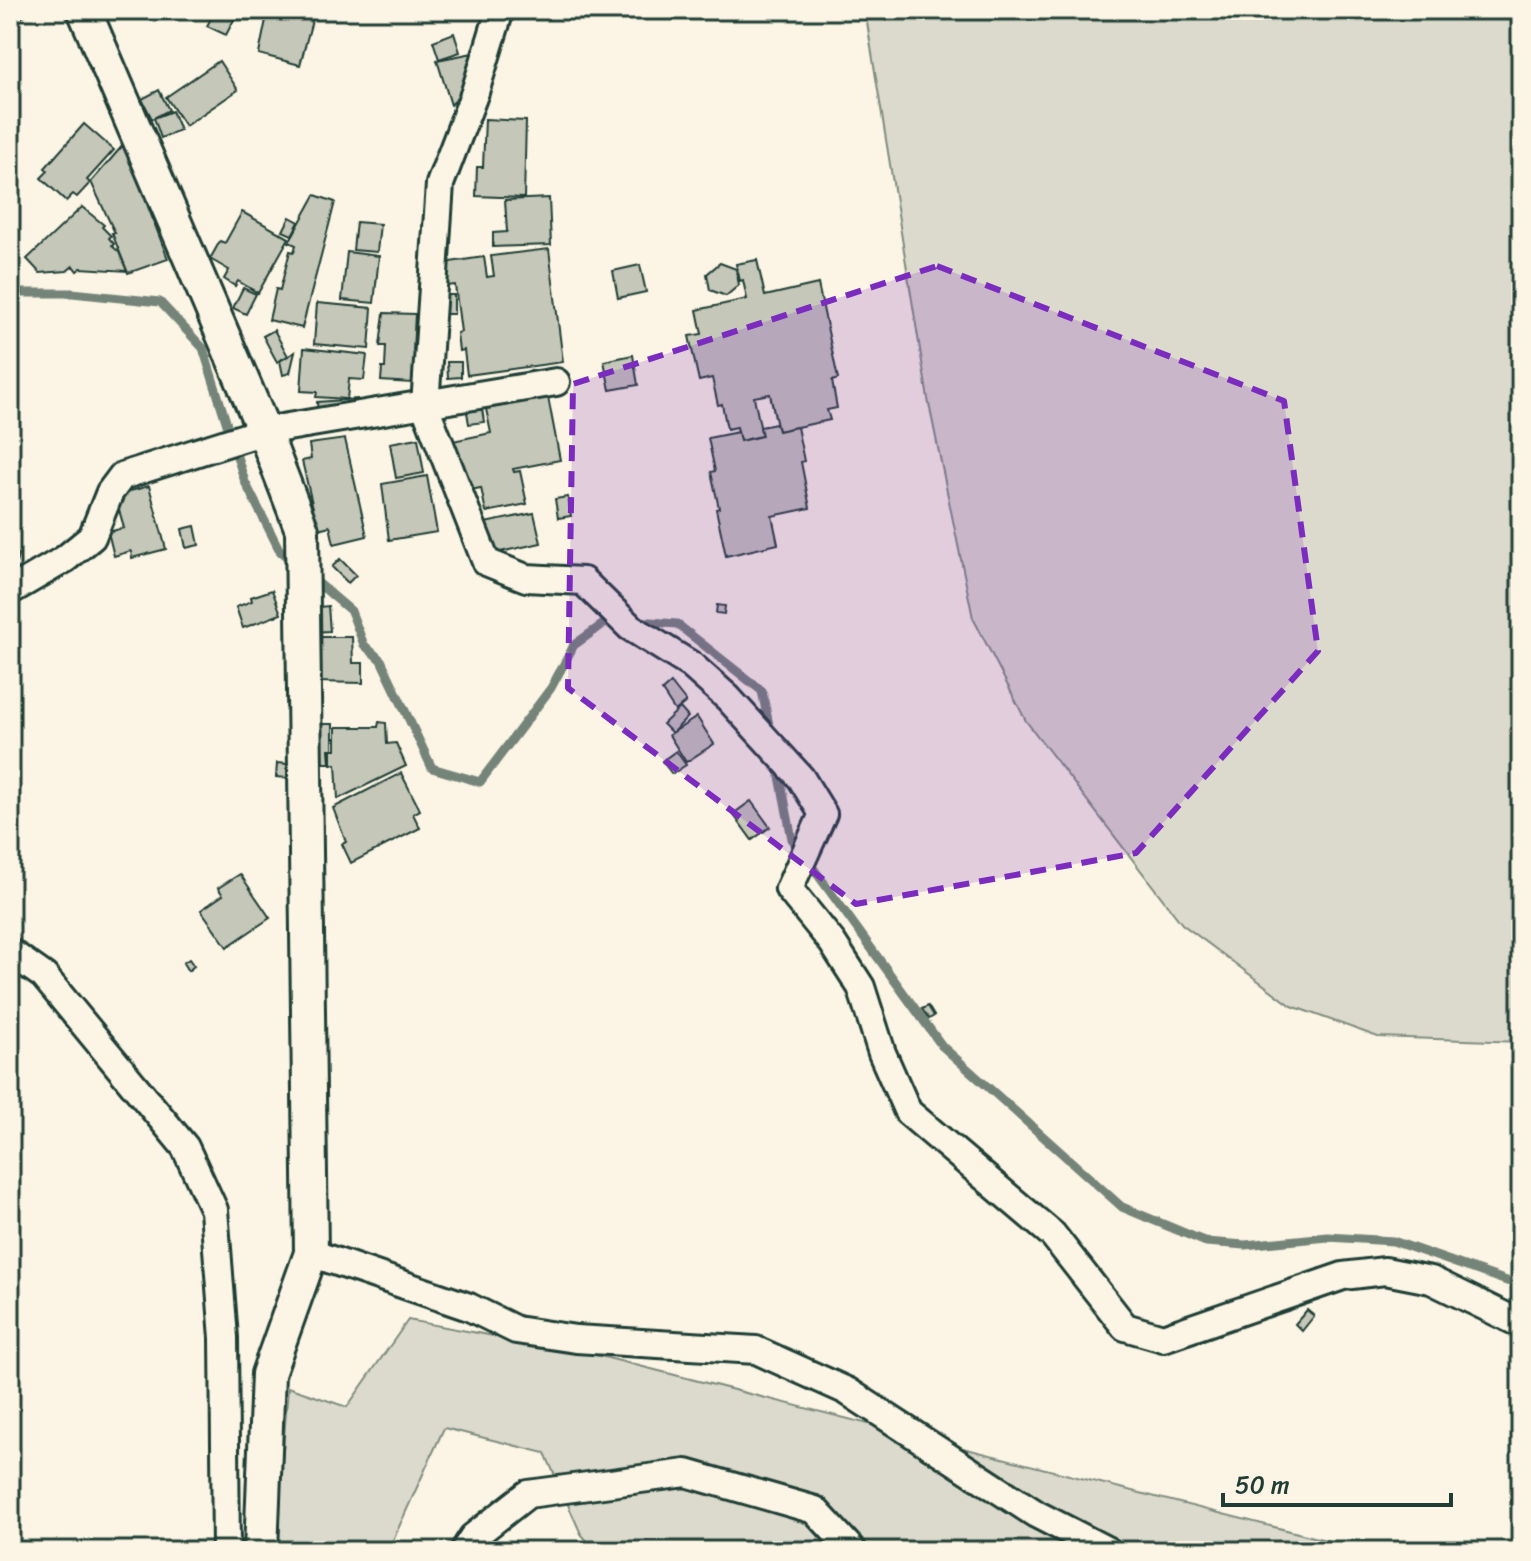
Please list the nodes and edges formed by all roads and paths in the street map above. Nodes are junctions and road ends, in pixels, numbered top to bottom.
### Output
1 (84, 10) edge
2 (500, 10) edge
3 (556, 382) dead end
4 (425, 406) junction
5 (264, 431) junction
6 (10, 591) edge
7 (10, 952) edge
8 (311, 1253) junction
9 (1521, 1324) edge
10 (226, 1551) edge
11 (261, 1551) edge
12 (464, 1551) edge
13 (853, 1551) edge
14 (1108, 1551) edge

1 - 5 street
2 - 4 street
3 - 4 street
4 - 5 street
4 - 9 street
5 - 6 street
5 - 8 street
7 - 10 street
8 - 11 street
8 - 14 street
12 - 13 street

